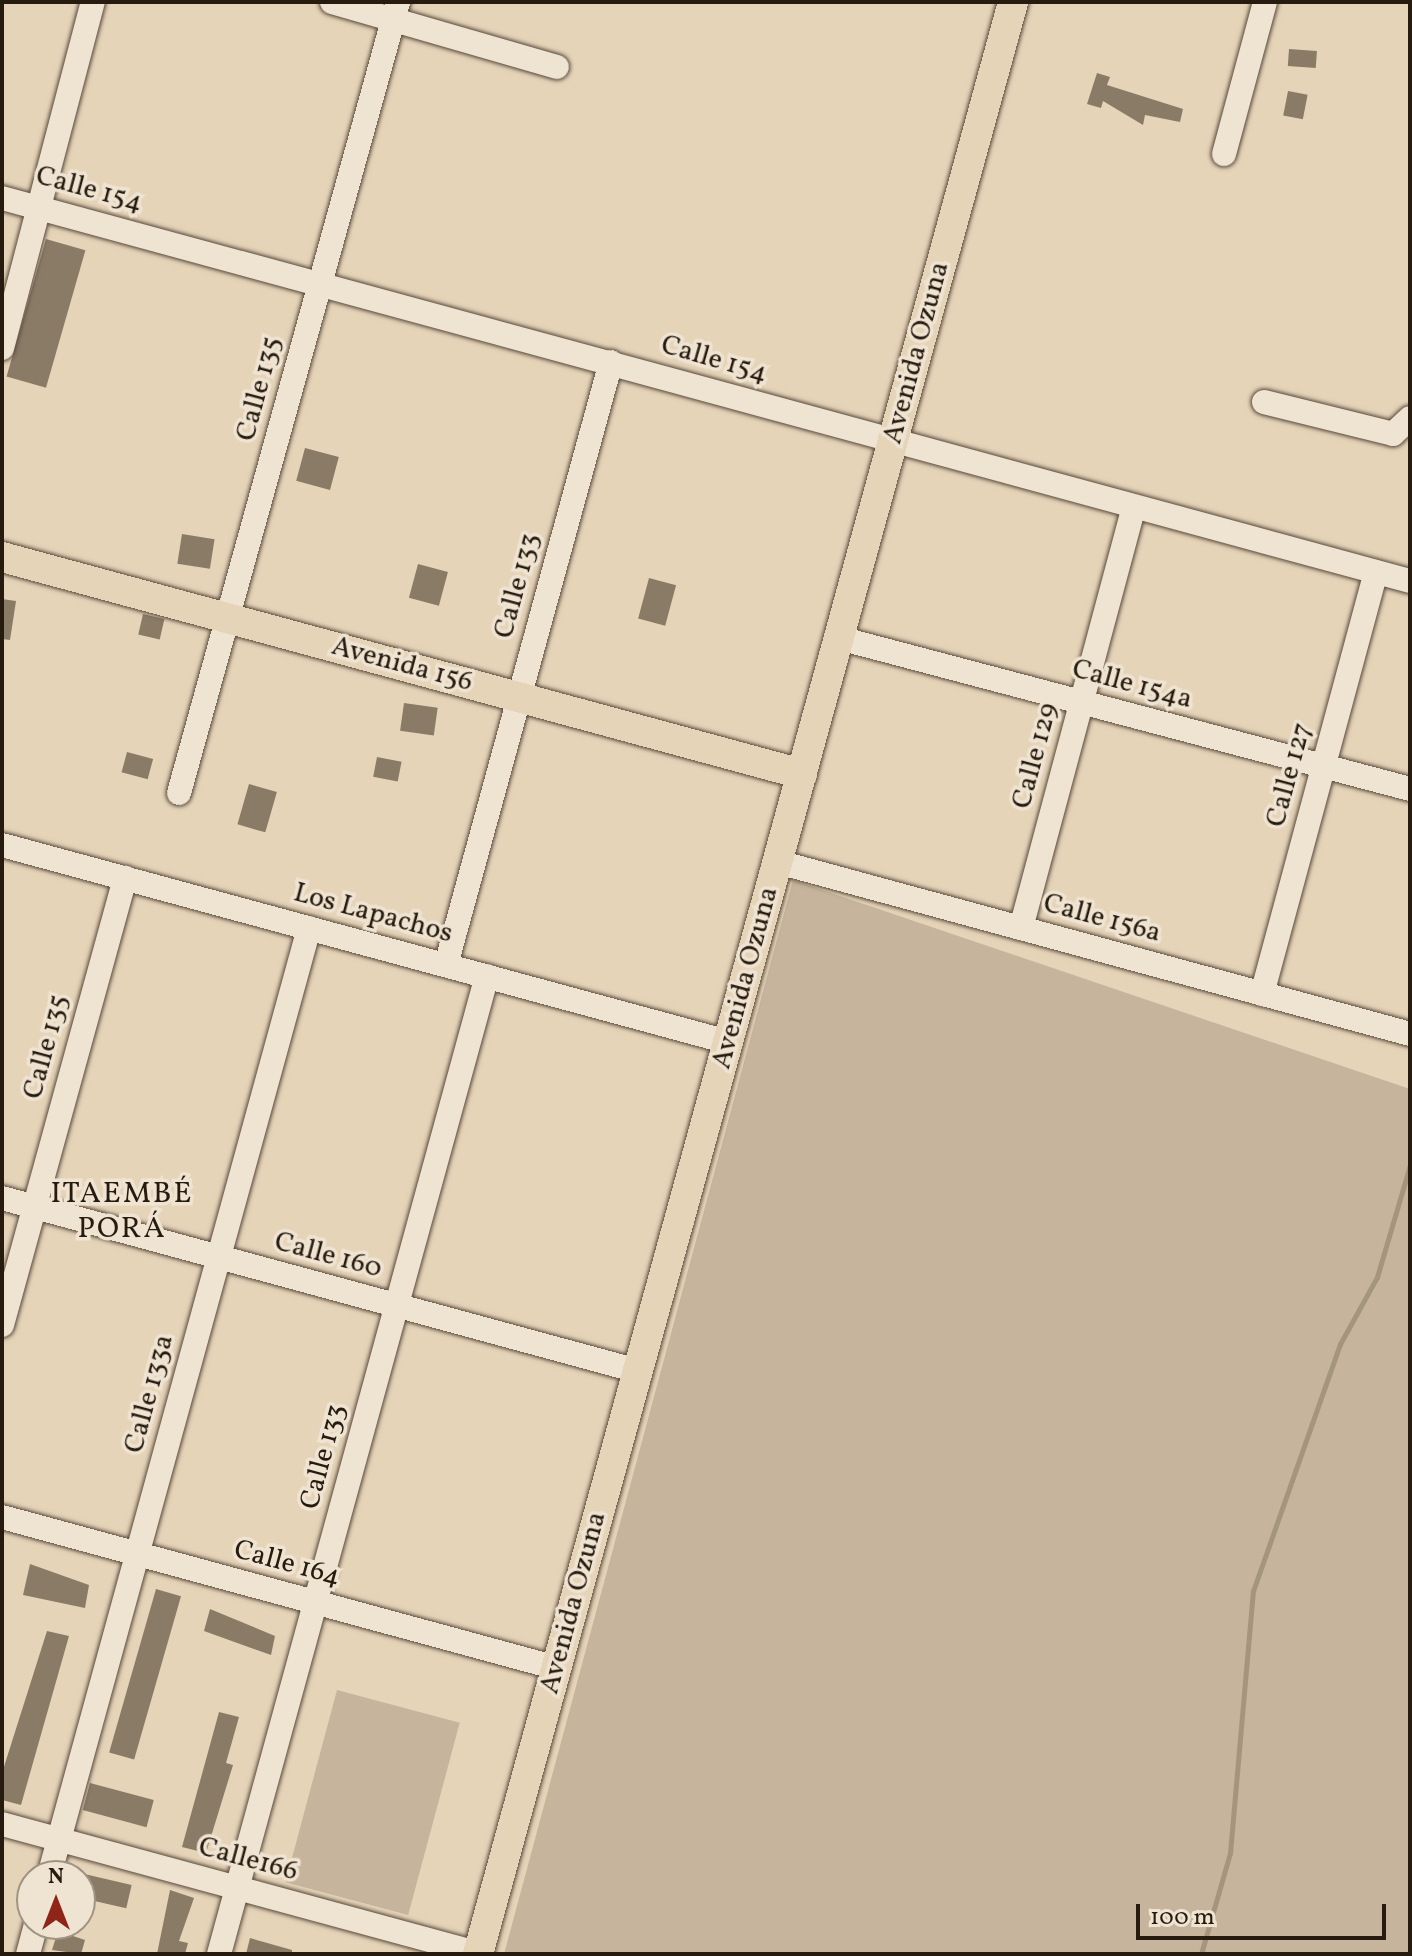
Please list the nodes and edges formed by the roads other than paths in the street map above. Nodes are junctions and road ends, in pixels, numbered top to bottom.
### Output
1 (93, 2) edge
2 (332, 2) edge
3 (1013, 2) edge
4 (1265, 2) edge
5 (396, 10) edge
6 (557, 67) dead end
7 (1224, 154) dead end
8 (2, 198) edge
9 (39, 208) junction
10 (320, 284) junction
11 (2, 348) edge
12 (611, 362) junction
13 (1264, 402) dead end
14 (1410, 418) edge
15 (893, 443) junction
16 (1134, 507) junction
17 (2, 557) edge
18 (1376, 572) junction
19 (1410, 581) edge
20 (228, 618) junction
21 (839, 638) junction
22 (519, 697) junction
23 (1082, 702) junction
24 (1324, 766) junction
25 (802, 774) junction
26 (1410, 789) edge
27 (179, 793) dead end
28 (2, 845) edge
29 (778, 862) junction
30 (125, 878) junction
31 (309, 928) junction
32 (1021, 928) junction
33 (446, 965) junction
34 (487, 976) junction
35 (1262, 994) junction
36 (1410, 1034) edge
37 (728, 1042) junction
38 (2, 1198) edge
39 (34, 1207) junction
40 (219, 1257) junction
41 (397, 1306) junction
42 (2, 1325) edge
43 (638, 1371) junction
44 (2, 1517) edge
45 (137, 1554) junction
46 (315, 1602) junction
47 (557, 1668) junction
48 (2, 1824) edge
49 (59, 1840) junction
50 (53, 1860) edge
51 (237, 1888) junction
52 (219, 1954) edge
53 (478, 1954) edge

1 - 9 street
2 - 5 street
3 - 15 main road, Avenida Ozuna
4 - 7 street
5 - 6 street
5 - 10 street, Calle 135
8 - 9 street, Calle 154
9 - 10 street, Calle 154
9 - 11 street
10 - 12 street, Calle 154
10 - 20 street, Calle 135
12 - 15 street, Calle 154
12 - 22 street, Calle 133
13 - 14 street
15 - 16 street, Calle 154
15 - 21 main road, Avenida Ozuna
16 - 18 street, Calle 154
16 - 23 street, Calle 129
17 - 20 main road, Avenida 156
18 - 19 street, Calle 154
18 - 24 street, Calle 127
20 - 22 main road, Avenida 156
20 - 27 street, Calle 135
21 - 23 street, Calle 154a
21 - 25 main road, Avenida Ozuna
22 - 25 main road, Avenida 156
22 - 33 street, Calle 133
23 - 24 street, Calle 154a
23 - 32 street, Calle 129
24 - 26 street, Calle 154a
24 - 35 street, Calle 127
25 - 29 main road, Avenida Ozuna
28 - 30 street, Los Lapachos
29 - 32 street, Calle 156a
29 - 37 main road, Avenida Ozuna
30 - 31 street, Los Lapachos
30 - 39 street, Calle 135
31 - 33 street, Los Lapachos
31 - 40 street, Calle 133a
32 - 35 street, Calle 156a
33 - 34 street, Los Lapachos
34 - 37 street, Los Lapachos
34 - 41 street, Calle 133
35 - 36 street, Calle 156a
37 - 43 main road, Avenida Ozuna
38 - 39 street, Calle 160
39 - 40 street, Calle 160
39 - 42 street, Calle 135
40 - 41 street, Calle 160
40 - 45 street, Calle 133a
41 - 43 street, Calle 160
41 - 46 street, Calle 133
43 - 47 main road, Avenida Ozuna
44 - 45 street, Calle 164
45 - 46 street, Calle 164
45 - 49 street, Calle 133a
46 - 47 street, Calle 164
46 - 51 street, Calle 133
47 - 53 main road, Avenida Ozuna
48 - 49 street, Calle166
49 - 50 street, Calle 133a
49 - 51 street, Calle166
51 - 52 street, Calle 133
51 - 53 street, Calle166

